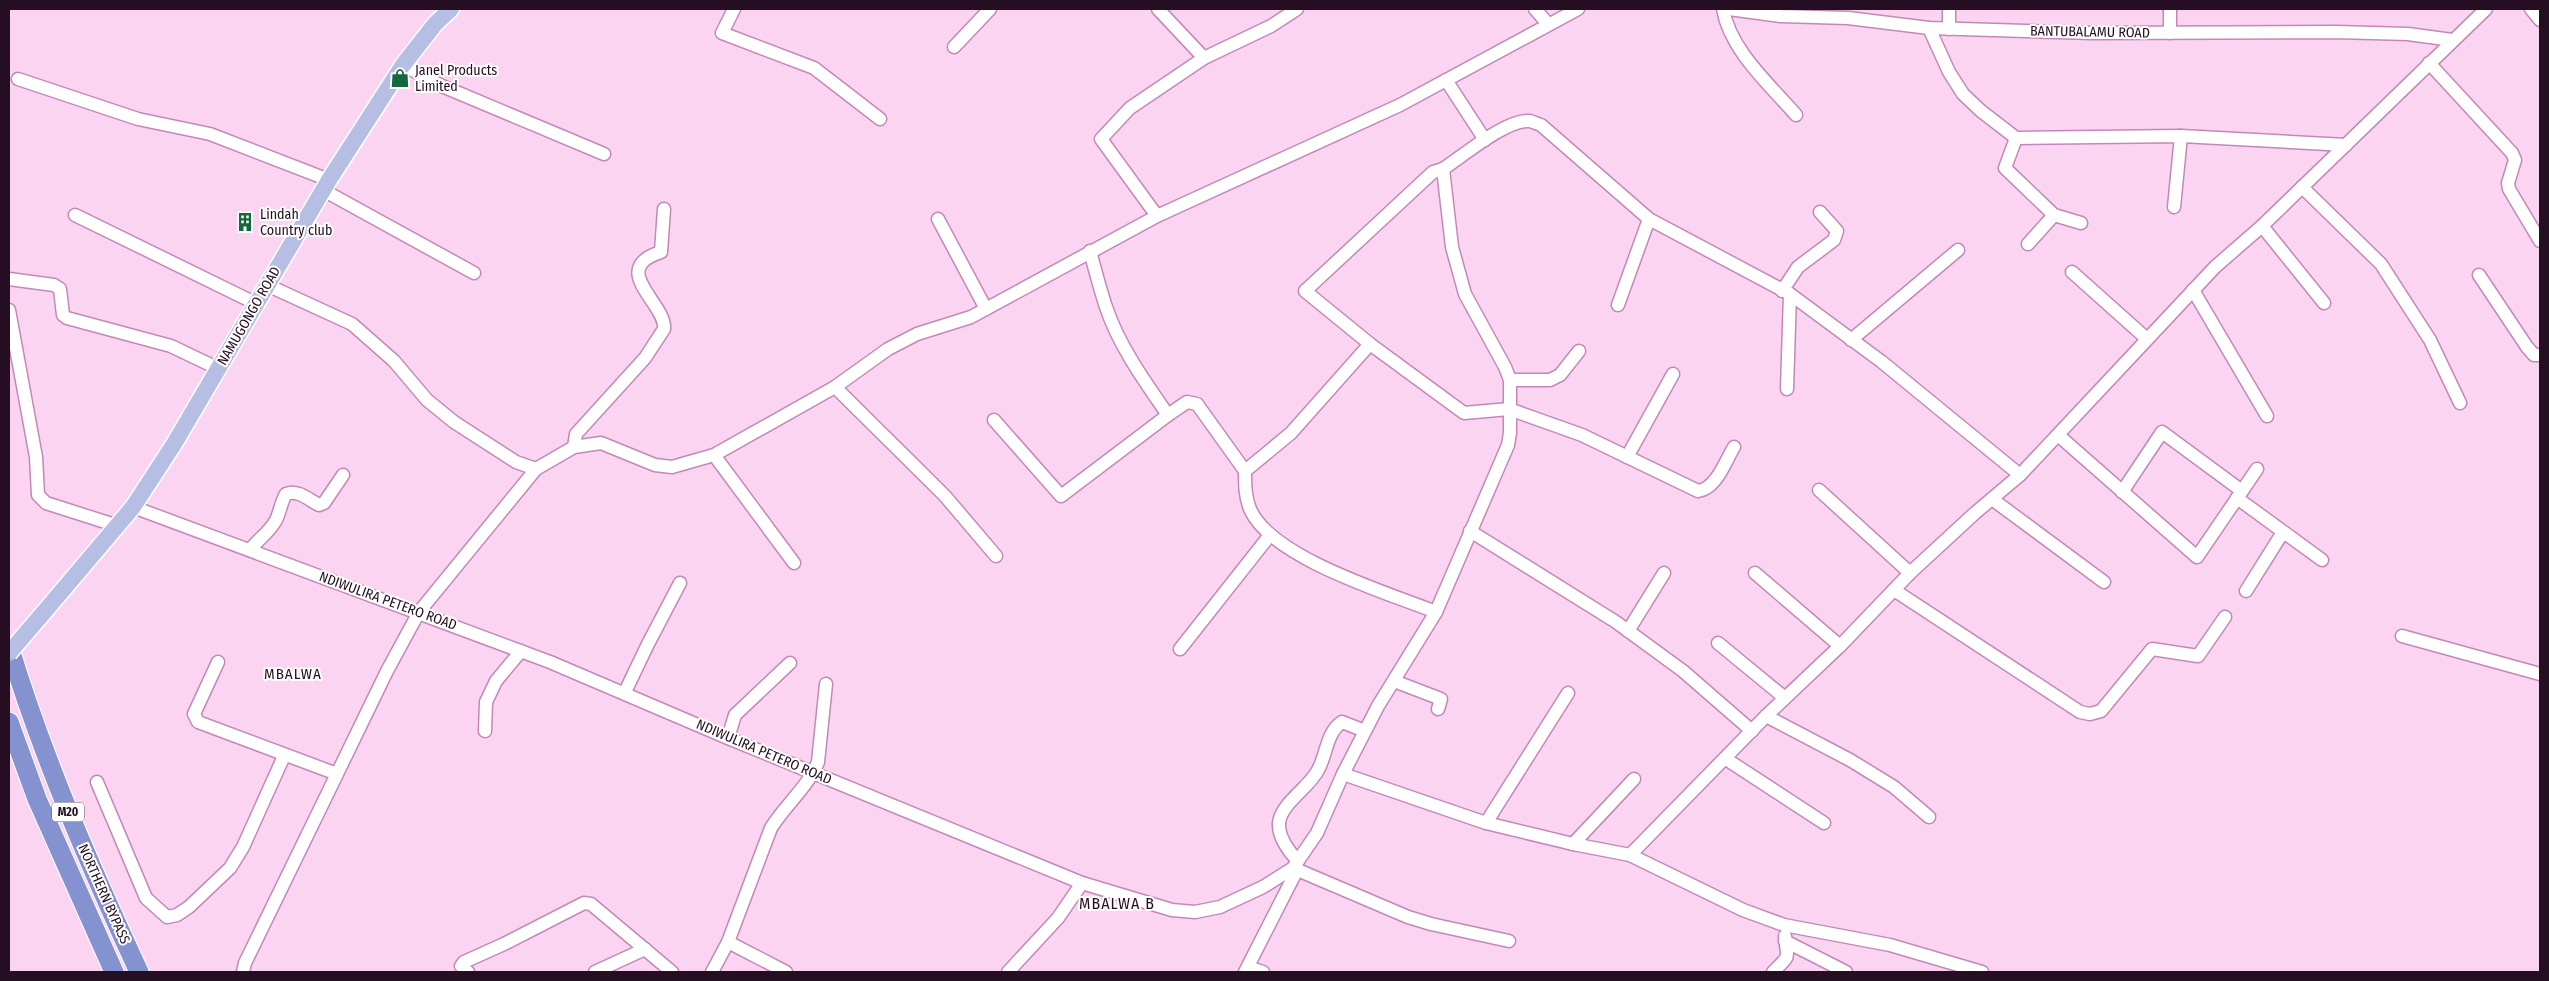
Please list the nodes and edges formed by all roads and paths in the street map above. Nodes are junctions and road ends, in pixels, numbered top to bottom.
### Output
1 (452, 9) edge
2 (734, 9) edge
3 (990, 9) edge
4 (1158, 9) edge
5 (1297, 9) edge
6 (1535, 9) edge
7 (1578, 9) edge
8 (1723, 9) edge
9 (1730, 9) edge
10 (1949, 9) edge
11 (2170, 9) edge
12 (2486, 9) edge
13 (2531, 9) edge
14 (2540, 20) edge
15 (1548, 24) junction
16 (1929, 28) junction
17 (1949, 29) junction
18 (2170, 33) junction
19 (2452, 40) junction
20 (954, 47) dead end
21 (1204, 58) junction
22 (2429, 63) junction
23 (403, 65) junction
24 (18, 80) dead end
25 (1446, 80) junction
26 (1796, 115) dead end
27 (880, 119) dead end
28 (2181, 136) junction
29 (2016, 138) junction
30 (1485, 140) junction
31 (2346, 145) junction
32 (604, 154) dead end
33 (1443, 169) junction
34 (326, 185) junction
35 (2302, 187) junction
36 (2174, 207) dead end
37 (664, 210) dead end
38 (1820, 212) dead end
39 (2054, 214) junction
40 (75, 215) dead end
41 (1156, 216) junction
42 (938, 219) dead end
43 (1649, 219) junction
44 (2081, 223) dead end
45 (2262, 226) junction
46 (2540, 240) edge
47 (2028, 244) dead end
48 (1958, 250) dead end
49 (1090, 251) junction
50 (2072, 272) dead end
51 (474, 274) dead end
52 (2479, 275) dead end
53 (9, 278) edge
54 (267, 285) junction
55 (2193, 290) junction
56 (1786, 293) junction
57 (2324, 303) dead end
58 (257, 304) junction
59 (1618, 305) dead end
60 (986, 309) junction
61 (9, 310) edge
62 (1851, 340) junction
63 (2147, 340) junction
64 (1370, 344) junction
65 (1579, 351) dead end
66 (2540, 355) edge
67 (219, 369) junction
68 (1673, 374) dead end
69 (1510, 380) junction
70 (835, 387) junction
71 (1787, 389) dead end
72 (2460, 403) dead end
73 (1509, 409) junction
74 (1168, 415) junction
75 (2267, 416) dead end
76 (994, 420) dead end
77 (2058, 435) junction
78 (574, 447) junction
79 (1734, 447) dead end
80 (714, 455) junction
81 (1627, 457) junction
82 (536, 468) junction
83 (2257, 469) dead end
84 (1245, 471) junction
85 (343, 475) dead end
86 (2020, 475) junction
87 (1819, 490) dead end
88 (2122, 492) junction
89 (2240, 495) junction
90 (1992, 499) junction
91 (133, 507) junction
92 (118, 526) junction
93 (1470, 530) junction
94 (2283, 532) junction
95 (1270, 535) junction
96 (250, 550) junction
97 (996, 556) dead end
98 (2322, 560) dead end
99 (794, 563) dead end
100 (1664, 573) dead end
101 (1755, 573) dead end
102 (1910, 573) junction
103 (2104, 582) dead end
104 (680, 583) dead end
105 (1894, 590) junction
106 (2246, 591) dead end
107 (419, 612) junction
108 (1436, 612) junction
109 (2225, 617) dead end
110 (1628, 631) junction
111 (2402, 636) dead end
112 (1718, 642) dead end
113 (9, 646) edge
114 (1840, 646) junction
115 (1180, 649) dead end
116 (521, 651) junction
117 (9, 653) edge
118 (218, 662) dead end
119 (790, 663) dead end
120 (2540, 674) edge
121 (1394, 681) junction
122 (826, 684) dead end
123 (625, 692) junction
124 (1568, 693) dead end
125 (1785, 698) junction
126 (1438, 709) dead end
127 (1766, 716) junction
128 (9, 722) edge
129 (485, 731) dead end
130 (1365, 731) junction
131 (1752, 731) junction
132 (728, 738) junction
133 (284, 756) junction
134 (1726, 759) junction
135 (813, 773) junction
136 (336, 774) junction
137 (1343, 774) junction
138 (1634, 779) dead end
139 (97, 782) dead end
140 (1929, 817) dead end
141 (1486, 823) junction
142 (1824, 823) dead end
143 (1572, 844) junction
144 (1630, 855) junction
145 (1296, 866) junction
146 (1082, 883) junction
147 (1784, 924) junction
148 (1510, 941) dead end
149 (1785, 941) junction
150 (728, 942) junction
151 (645, 949) junction
152 (1247, 969) edge
153 (114, 972) edge
154 (139, 972) edge
155 (243, 972) edge
156 (468, 972) edge
157 (595, 972) edge
158 (672, 972) edge
159 (712, 972) edge
160 (786, 972) edge
161 (1008, 972) edge
162 (1263, 972) edge
163 (1773, 972) edge
164 (1846, 972) edge
165 (1982, 972) edge

1 - 23 main road, NAMUGONGO ROAD
2 - 27 street
3 - 20 street
4 - 21 street
5 - 21 street
6 - 15 street
7 - 15 street
8 - 26 street
9 - 16 street, BANTUBALAMU ROAD
10 - 17 street
11 - 18 street
12 - 19 street
13 - 14 street
15 - 25 street
16 - 17 street, BANTUBALAMU ROAD
16 - 29 street
17 - 18 street, BANTUBALAMU ROAD
18 - 19 street, BANTUBALAMU ROAD
19 - 22 street
21 - 41 street
22 - 31 street
22 - 46 street
23 - 32 street
23 - 34 main road, NAMUGONGO ROAD
24 - 34 street
25 - 30 street
25 - 41 street
28 - 29 street
28 - 31 street
28 - 36 street
29 - 39 street
30 - 33 street
30 - 43 street
31 - 35 street
33 - 64 street
33 - 69 street
34 - 51 street
34 - 54 main road, NAMUGONGO ROAD
35 - 45 street
35 - 72 street
37 - 78 street
38 - 56 street
39 - 44 street
39 - 47 street
40 - 58 street
41 - 49 street
42 - 60 street
43 - 56 street
43 - 59 street
45 - 55 street
45 - 57 street
48 - 62 street
49 - 60 street
49 - 74 street
50 - 63 street
52 - 66 street
53 - 67 street
54 - 58 main road, NAMUGONGO ROAD
54 - 82 street
55 - 63 street
55 - 75 street
56 - 62 street
56 - 71 street
58 - 67 main road, NAMUGONGO ROAD
60 - 70 street
61 - 92 street
62 - 86 street
63 - 77 street
64 - 73 street
64 - 84 street
65 - 69 street
67 - 91 main road, NAMUGONGO ROAD
68 - 81 street
69 - 73 street, NDIWULIRA PETERO ROAD
70 - 80 street
70 - 97 street
73 - 81 street
73 - 93 street, NDIWULIRA PETERO ROAD
74 - 76 street
74 - 84 street
77 - 86 street
77 - 88 street
78 - 80 street
78 - 82 street
79 - 81 street
80 - 99 street
82 - 107 street
83 - 89 street
84 - 95 street
85 - 96 street
86 - 90 street
87 - 102 street
88 - 89 street
88 - 89 street
89 - 94 street
90 - 102 street
90 - 103 street
91 - 92 main road, NAMUGONGO ROAD
91 - 96 street, NDIWULIRA PETERO ROAD
92 - 117 main road, NAMUGONGO ROAD, bridge
93 - 108 street, NDIWULIRA PETERO ROAD
93 - 110 street
94 - 98 street
94 - 106 street
95 - 108 street
95 - 115 street
96 - 107 street, NDIWULIRA PETERO ROAD
100 - 110 street
101 - 114 street
102 - 105 street
104 - 123 street
105 - 109 street
105 - 114 street
107 - 116 street, NDIWULIRA PETERO ROAD
107 - 136 street
108 - 121 street, NDIWULIRA PETERO ROAD
110 - 131 street
111 - 120 street
112 - 125 street
113 - 154 highway, NORTHERN BYPASS / M20
114 - 125 street
116 - 123 street, NDIWULIRA PETERO ROAD
116 - 129 street
118 - 133 street
119 - 132 street
121 - 126 street
121 - 130 street, NDIWULIRA PETERO ROAD
122 - 135 street
123 - 132 street, NDIWULIRA PETERO ROAD
124 - 141 street
125 - 127 street
127 - 131 street
127 - 140 street
128 - 153 highway, NORTHERN BYPASS / M20
130 - 137 street, NDIWULIRA PETERO ROAD
130 - 145 street
131 - 134 street
132 - 135 street, NDIWULIRA PETERO ROAD
133 - 136 street
133 - 139 street
134 - 142 street
134 - 144 street
135 - 146 street, NDIWULIRA PETERO ROAD
135 - 150 street
136 - 155 street
137 - 141 street
137 - 145 street, NDIWULIRA PETERO ROAD
138 - 143 street
141 - 143 street
143 - 144 street
144 - 147 street
145 - 146 street, NDIWULIRA PETERO ROAD
145 - 148 street
145 - 152 street
146 - 161 street
147 - 149 street
147 - 165 street
149 - 163 street
149 - 164 street
150 - 159 street
150 - 160 street
151 - 156 street
151 - 157 street
151 - 158 street
152 - 162 street

